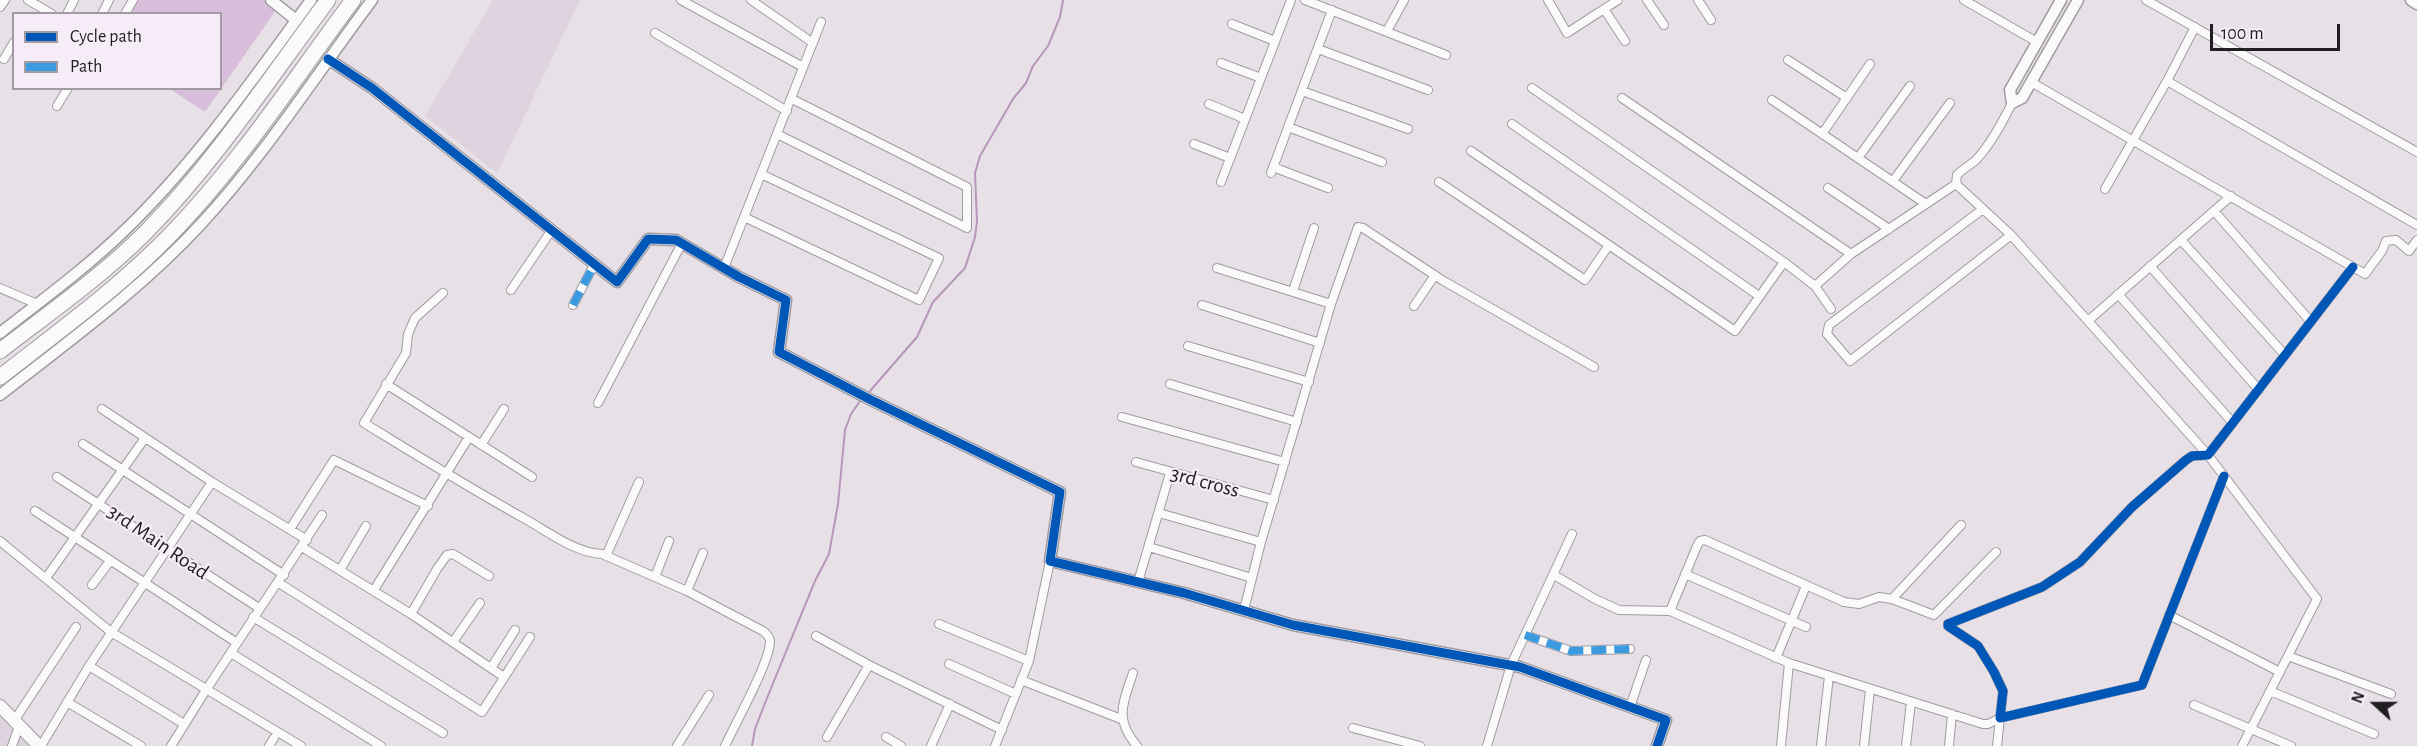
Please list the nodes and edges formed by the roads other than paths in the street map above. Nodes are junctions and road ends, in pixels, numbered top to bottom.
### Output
1 (5, 0) edge
2 (271, 0) edge
3 (311, 0) edge
4 (328, 0) edge
5 (352, 0) edge
6 (372, 0) edge
7 (681, 0) edge
8 (751, 0) edge
9 (1291, 0) edge
10 (1305, 0) edge
11 (1404, 0) edge
12 (1548, 0) edge
13 (1618, 0) edge
14 (1647, 0) edge
15 (1698, 0) edge
16 (1964, 0) edge
17 (2061, 0) edge
18 (2078, 0) edge
19 (2146, 0) edge
20 (2411, 0) edge
21 (33, 1) edge
22 (2417, 4) edge
23 (0, 7) edge
24 (1604, 9) junction
25 (1332, 10) junction
26 (49, 12) edge
27 (296, 20) junction
28 (1711, 20) dead end
29 (821, 22) dead end
30 (1232, 24) dead end
31 (1664, 25) dead end
32 (2195, 27) junction
33 (1387, 31) junction
34 (655, 33) dead end
35 (1275, 41) junction
36 (1626, 41) dead end
37 (2037, 42) junction
38 (813, 43) junction
39 (12, 45) edge
40 (1318, 49) junction
41 (1446, 55) dead end
42 (4, 59) dead end
43 (328, 59) junction
44 (1788, 60) dead end
45 (1221, 63) dead end
46 (1870, 64) dead end
47 (803, 67) junction
48 (1261, 78) junction
49 (2168, 81) junction
50 (2031, 82) junction
51 (1910, 86) dead end
52 (1532, 88) dead end
53 (67, 90) edge
54 (1428, 90) dead end
55 (1302, 91) junction
56 (1622, 98) dead end
57 (1847, 98) junction
58 (792, 99) junction
59 (1772, 100) dead end
60 (1950, 103) dead end
61 (1209, 104) dead end
62 (2012, 104) junction
63 (57, 106) dead end
64 (787, 111) junction
65 (1245, 118) junction
66 (1512, 124) dead end
67 (1288, 127) junction
68 (1408, 129) dead end
69 (777, 134) junction
70 (1822, 134) junction
71 (2133, 140) junction
72 (1194, 144) dead end
73 (1471, 151) dead end
74 (2417, 152) edge
75 (1230, 158) junction
76 (1858, 158) junction
77 (1382, 162) dead end
78 (761, 174) junction
79 (1221, 182) dead end
80 (1439, 182) dead end
81 (1893, 182) junction
82 (1956, 184) junction
83 (1328, 188) dead end
84 (1828, 188) dead end
85 (2105, 189) dead end
86 (2231, 196) junction
87 (1926, 204) junction
88 (1983, 209) junction
89 (2214, 211) junction
90 (744, 218) junction
91 (2417, 225) edge
92 (1314, 228) dead end
93 (1889, 229) junction
94 (551, 231) junction
95 (2011, 235) junction
96 (2181, 240) junction
97 (2417, 240) edge
98 (682, 243) junction
99 (1609, 245) junction
100 (1851, 254) junction
101 (1784, 262) junction
102 (594, 265) junction
103 (2150, 266) junction
104 (2354, 267) junction
105 (724, 268) junction
106 (1217, 268) dead end
107 (1435, 275) junction
108 (1815, 285) junction
109 (0, 288) edge
110 (511, 290) dead end
111 (1293, 291) junction
112 (443, 293) dead end
113 (2118, 294) junction
114 (1760, 296) junction
115 (37, 303) junction
116 (1331, 304) junction
117 (573, 305) dead end
118 (1202, 305) dead end
119 (1414, 306) dead end
120 (1831, 309) dead end
121 (2089, 320) junction
122 (2311, 322) junction
123 (0, 333) edge
124 (1320, 343) junction
125 (1188, 346) dead end
126 (0, 351) edge
127 (2285, 355) junction
128 (1594, 367) dead end
129 (0, 377) edge
130 (1309, 382) junction
131 (387, 384) junction
132 (1170, 384) dead end
133 (2259, 390) junction
134 (0, 395) edge
135 (598, 403) dead end
136 (504, 409) dead end
137 (102, 410) dead end
138 (1122, 417) dead end
139 (1297, 422) junction
140 (2233, 423) junction
141 (469, 437) junction
142 (145, 438) junction
143 (83, 444) dead end
144 (481, 445) junction
145 (2208, 455) junction
146 (1136, 462) dead end
147 (1285, 462) junction
148 (124, 468) junction
149 (1170, 472) junction
150 (446, 475) junction
151 (2224, 476) junction
152 (57, 477) dead end
153 (532, 477) dead end
154 (212, 482) junction
155 (639, 482) dead end
156 (1274, 500) junction
157 (99, 502) junction
158 (428, 506) junction
159 (35, 511) dead end
160 (1159, 513) junction
161 (189, 515) junction
162 (322, 516) dead end
163 (1961, 525) dead end
164 (366, 526) dead end
165 (290, 529) junction
166 (1572, 534) dead end
167 (75, 539) junction
168 (0, 541) edge
169 (669, 541) dead end
170 (1261, 542) junction
171 (304, 543) junction
172 (1149, 547) junction
173 (166, 549) junction
174 (703, 552) dead end
175 (1996, 552) dead end
176 (606, 556) junction
177 (110, 561) junction
178 (1050, 561) junction
179 (340, 570) junction
180 (1685, 574) junction
181 (1554, 575) junction
182 (489, 576) dead end
183 (655, 577) junction
184 (46, 578) junction
185 (1252, 578) junction
186 (281, 579) junction
187 (1138, 582) junction
188 (144, 583) junction
189 (92, 585) dead end
190 (1806, 586) junction
191 (374, 590) junction
192 (687, 591) junction
193 (1892, 600) junction
194 (480, 603) dead end
195 (259, 608) junction
196 (1244, 610) junction
197 (1670, 611) junction
198 (411, 614) junction
199 (2169, 615) junction
200 (254, 617) junction
201 (1791, 620) junction
202 (939, 624) dead end
203 (76, 627) dead end
204 (1806, 627) dead end
205 (515, 630) dead end
206 (111, 632) junction
207 (1525, 635) junction
208 (816, 636) dead end
209 (530, 637) dead end
210 (453, 642) junction
211 (237, 643) junction
212 (1630, 649) dead end
213 (231, 652) junction
214 (2288, 656) junction
215 (1776, 658) junction
216 (1646, 660) dead end
217 (1029, 661) junction
218 (1789, 663) junction
219 (949, 664) dead end
220 (869, 665) junction
221 (1511, 665) junction
222 (89, 666) junction
223 (491, 668) junction
224 (2280, 672) junction
225 (1133, 673) dead end
226 (1829, 676) junction
227 (504, 677) junction
228 (1021, 680) junction
229 (1870, 689) junction
230 (206, 690) junction
231 (2270, 691) junction
232 (1016, 694) junction
233 (2391, 694) dead end
234 (709, 695) dead end
235 (67, 702) junction
236 (1911, 702) junction
237 (950, 704) junction
238 (2194, 705) dead end
239 (0, 706) edge
240 (1630, 707) junction
241 (1952, 714) junction
242 (2000, 717) junction
243 (1121, 718) junction
244 (16, 724) junction
245 (184, 724) junction
246 (1353, 728) dead end
247 (1002, 730) junction
248 (2251, 730) junction
249 (443, 733) dead end
250 (2374, 734) dead end
251 (827, 737) dead end
252 (886, 737) dead end
253 (12, 746) edge
254 (40, 746) edge
255 (141, 746) edge
256 (171, 746) edge
257 (301, 746) edge
258 (381, 746) edge
259 (677, 746) edge
260 (725, 746) edge
261 (901, 746) edge
262 (931, 746) edge
263 (995, 746) edge
264 (1137, 746) edge
265 (1417, 746) edge
266 (1487, 746) edge
267 (1657, 746) edge
268 (1781, 746) edge
269 (1821, 746) edge
270 (1864, 746) edge
271 (1906, 746) edge
272 (1949, 746) edge
273 (1997, 746) edge
274 (2242, 746) edge
275 (2291, 746) edge

1 - 23 street
2 - 27 street
3 - 27 street
4 - 126 highway
5 - 129 highway
6 - 43 street
7 - 47 street
8 - 38 street
9 - 35 street
10 - 25 street
11 - 33 street
12 - 24 street
13 - 24 street
14 - 31 street
15 - 28 street
16 - 37 street
17 - 37 street
18 - 50 street
19 - 32 street
20 - 22 street
21 - 26 street
24 - 36 street
25 - 33 street
25 - 40 street
27 - 115 street
29 - 38 street
30 - 35 street
32 - 49 street
32 - 74 street
33 - 41 street
34 - 64 street
35 - 48 street
37 - 62 street
38 - 47 street
39 - 42 street
40 - 54 street
40 - 55 street
43 - 94 street
43 - 134 street
44 - 57 street
45 - 48 street
46 - 57 street
47 - 58 street
48 - 65 street
49 - 71 street
49 - 91 street
50 - 62 street
50 - 71 street
51 - 76 street
52 - 101 street
53 - 63 street
55 - 67 street
55 - 68 street
56 - 100 street
57 - 70 street
58 - 64 street
58 - 69 street
59 - 70 street
60 - 81 street
61 - 65 street
62 - 82 street
64 - 69 street
65 - 75 street
66 - 114 street
67 - 77 street
67 - 83 street
69 - 78 street
70 - 76 street
71 - 85 street
71 - 86 street
72 - 75 street
73 - 99 street
75 - 79 street
76 - 81 street
78 - 90 street
78 - 90 street
80 - 99 street
81 - 87 street
82 - 87 street
82 - 88 street
84 - 93 street
86 - 89 street
86 - 104 street
87 - 93 street
88 - 95 street
88 - 95 street
89 - 96 street
89 - 122 street
90 - 105 street
92 - 111 street
93 - 100 street
94 - 102 street
94 - 110 street
95 - 121 street
96 - 103 street
96 - 127 street
97 - 104 street
98 - 102 street
98 - 105 street
98 - 135 street
99 - 114 street
100 - 108 street
101 - 108 street
101 - 114 street
102 - 117 street
103 - 113 street
103 - 133 street
104 - 122 street
105 - 178 street
106 - 111 street
107 - 116 street
107 - 119 street
107 - 128 street
108 - 120 street
109 - 115 street
111 - 116 street
112 - 131 street
113 - 121 street
113 - 140 street
115 - 123 street
116 - 124 street
118 - 124 street
121 - 145 street
122 - 127 street
124 - 130 street
125 - 130 street
127 - 133 street
130 - 139 street
131 - 141 street
131 - 150 street
132 - 139 street
133 - 140 street
136 - 144 street
137 - 142 street
138 - 147 street
139 - 147 street
140 - 145 street
141 - 144 street
141 - 150 street
142 - 148 street
142 - 154 street
143 - 148 street
144 - 153 street
145 - 151 street
145 - 242 street
146 - 149 street, 3rd cross
147 - 156 street
148 - 157 street
148 - 161 street
149 - 156 street, 3rd cross
149 - 160 street
150 - 158 street
150 - 176 street
151 - 199 street
151 - 214 street
152 - 157 street, 3rd Main Road
154 - 161 street
154 - 165 street
155 - 176 street
156 - 170 street
157 - 167 street
157 - 173 street, 3rd Main Road
158 - 165 street
158 - 191 street
159 - 167 street
160 - 170 street
160 - 172 street
161 - 173 street
161 - 186 street
162 - 171 street
163 - 193 street
164 - 179 street
165 - 171 street
166 - 181 street
167 - 177 street
167 - 184 street
168 - 184 street
169 - 183 street
170 - 185 street
171 - 179 street
171 - 186 street
172 - 185 street
172 - 187 street
173 - 188 street
173 - 195 street, 3rd Main Road
174 - 192 street
175 - 193 street
176 - 183 street
177 - 188 street
177 - 189 street
178 - 187 street
178 - 217 street
179 - 191 street
180 - 190 street
180 - 197 street
180 - 201 street
181 - 197 street
181 - 207 street
182 - 198 street
183 - 192 street
184 - 206 street
185 - 196 street
186 - 195 street
186 - 227 street
187 - 196 street
188 - 206 street
188 - 211 street
190 - 193 street
190 - 201 street
191 - 198 street
192 - 260 street
194 - 210 street
195 - 200 street
196 - 221 street
197 - 215 street
198 - 210 street
199 - 224 street
199 - 242 street
200 - 211 street
200 - 249 street
201 - 204 street
201 - 215 street
202 - 217 street
203 - 244 street
205 - 223 street
206 - 222 street
206 - 230 street
207 - 212 street
207 - 221 street
208 - 220 street
209 - 227 street
210 - 223 street
211 - 213 street
213 - 230 street
213 - 258 street
214 - 224 street
214 - 233 street
215 - 218 street
216 - 240 street
217 - 228 street
218 - 226 street
218 - 268 street
219 - 232 street
220 - 237 street
220 - 251 street
221 - 240 street
221 - 266 street
222 - 235 street
222 - 245 street
223 - 227 street
224 - 231 street
225 - 243 street
226 - 229 street
226 - 269 street
228 - 232 street
228 - 243 street
229 - 236 street
229 - 270 street
230 - 245 street
230 - 257 street
231 - 248 street
231 - 250 street
232 - 247 street
234 - 259 street
235 - 254 street
235 - 255 street
236 - 241 street
236 - 271 street
237 - 247 street
237 - 262 street
238 - 248 street
239 - 244 main road
240 - 267 street
241 - 242 street
241 - 272 street
242 - 273 street
243 - 264 street
244 - 253 street
244 - 254 main road
245 - 256 street
246 - 265 street
247 - 263 street
248 - 274 street
248 - 275 street
252 - 261 street

